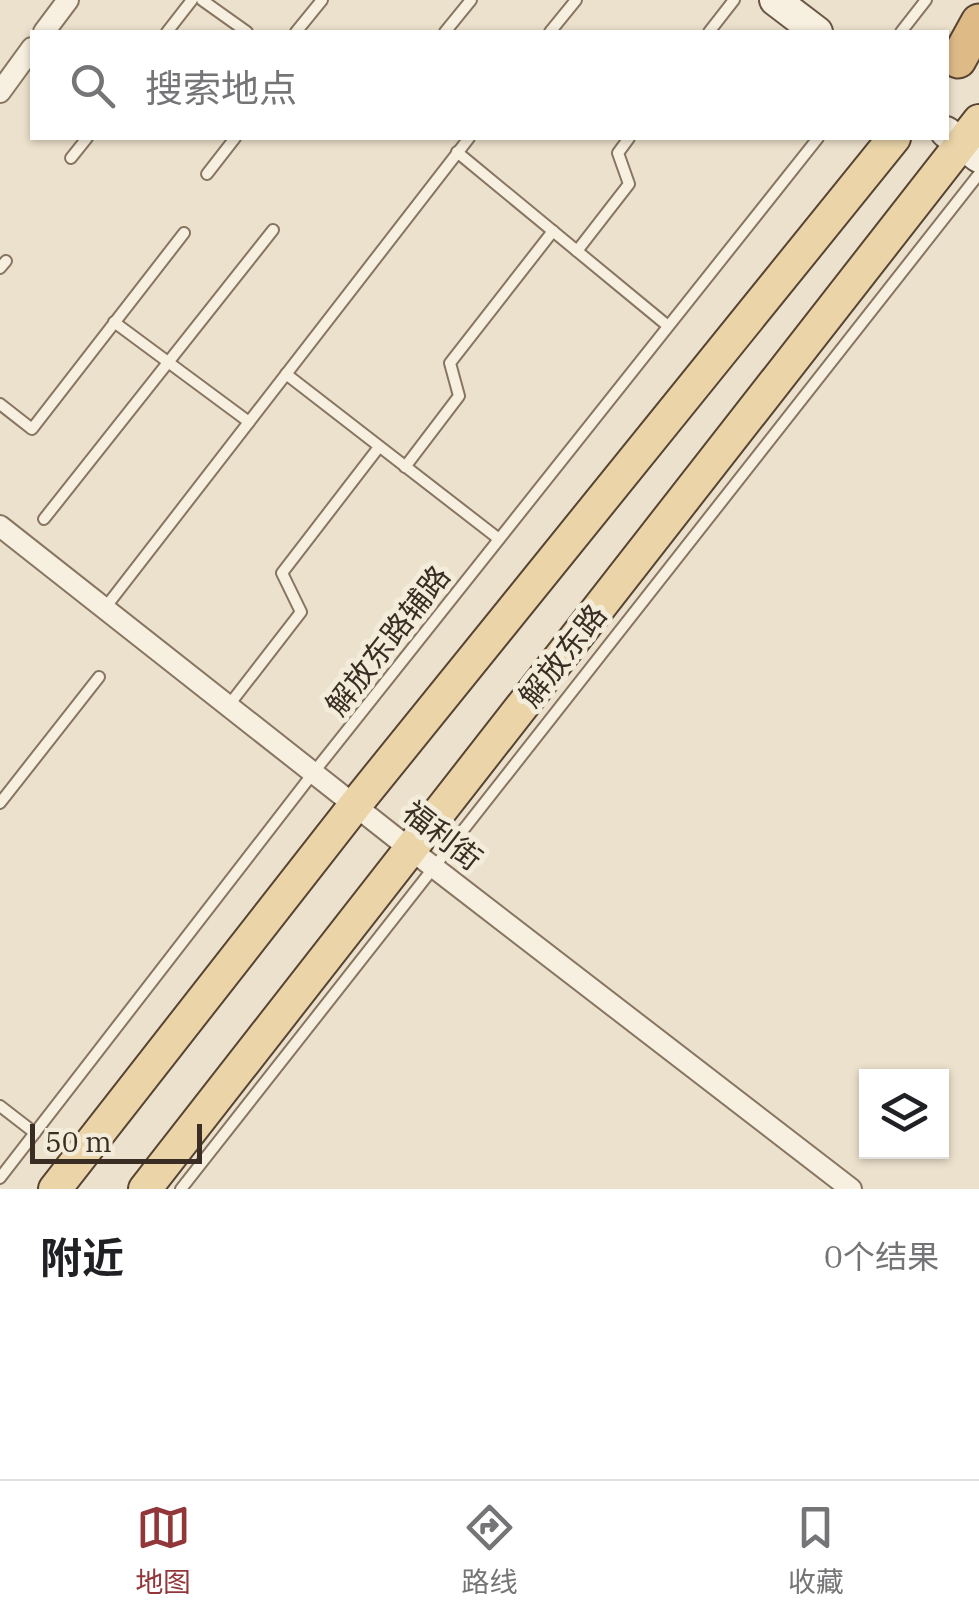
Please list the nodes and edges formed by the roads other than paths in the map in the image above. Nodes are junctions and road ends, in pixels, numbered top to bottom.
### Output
1 (68, 0) edge
2 (192, 0) edge
3 (202, 0) edge
4 (322, 0) edge
5 (471, 0) edge
6 (576, 0) edge
7 (734, 0) edge
8 (775, 0) edge
9 (926, 0) edge
10 (979, 22) edge
11 (46, 30) edge
12 (169, 30) edge
13 (244, 30) edge
14 (298, 30) edge
15 (448, 30) edge
16 (552, 30) edge
17 (712, 30) edge
18 (814, 30) edge
19 (903, 30) edge
20 (30, 50) edge
21 (961, 56) edge
22 (3, 80) edge
23 (966, 138) edge
24 (84, 140) edge
25 (234, 140) edge
26 (467, 140) edge
27 (627, 140) edge
28 (816, 140) edge
29 (892, 140) edge
30 (458, 152) junction
31 (71, 158) dead end
32 (208, 174) dead end
33 (979, 174) edge
34 (274, 230) dead end
35 (552, 231) junction
36 (184, 233) dead end
37 (577, 251) junction
38 (114, 322) junction
39 (668, 326) junction
40 (169, 362) junction
41 (286, 374) junction
42 (0, 404) edge
43 (249, 422) junction
44 (379, 447) junction
45 (405, 467) junction
46 (44, 519) dead end
47 (0, 526) edge
48 (499, 540) junction
49 (105, 608) junction
50 (99, 677) dead end
51 (229, 705) junction
52 (314, 772) junction
53 (0, 803) edge
54 (356, 804) junction
55 (422, 858) junction
56 (0, 1106) edge
57 (34, 1133) junction
58 (0, 1178) edge
59 (54, 1189) edge
60 (144, 1189) edge
61 (181, 1189) edge
62 (851, 1189) edge

1 - 11 street
2 - 12 lane
3 - 13 lane
4 - 14 lane
5 - 15 lane
6 - 16 lane
7 - 17 lane
8 - 18 main road
9 - 19 lane
10 - 21 highway
20 - 22 street
23 - 55 main road, 解放东路
24 - 31 lane
25 - 32 lane
26 - 30 lane
27 - 37 lane
28 - 39 lane, 解放东路辅路
29 - 54 main road
30 - 35 lane
30 - 41 lane
33 - 55 lane
34 - 40 lane
35 - 37 lane
35 - 45 lane
36 - 38 lane
37 - 39 lane
38 - 40 lane
38 - 42 lane
39 - 48 lane, 解放东路辅路
40 - 43 lane
40 - 46 lane
41 - 43 lane
41 - 44 lane
43 - 49 lane
44 - 45 lane
44 - 51 lane
45 - 48 lane
47 - 49 street, 福利街
48 - 52 lane, 解放东路辅路
49 - 51 street, 福利街
50 - 53 lane
51 - 52 street, 福利街
52 - 54 street, 福利街
52 - 57 lane, 解放东路辅路
54 - 55 street, 福利街
54 - 59 main road
55 - 60 main road, 解放东路
55 - 61 lane
55 - 62 street, 福利街
56 - 57 lane
57 - 58 lane, 解放东路辅路

